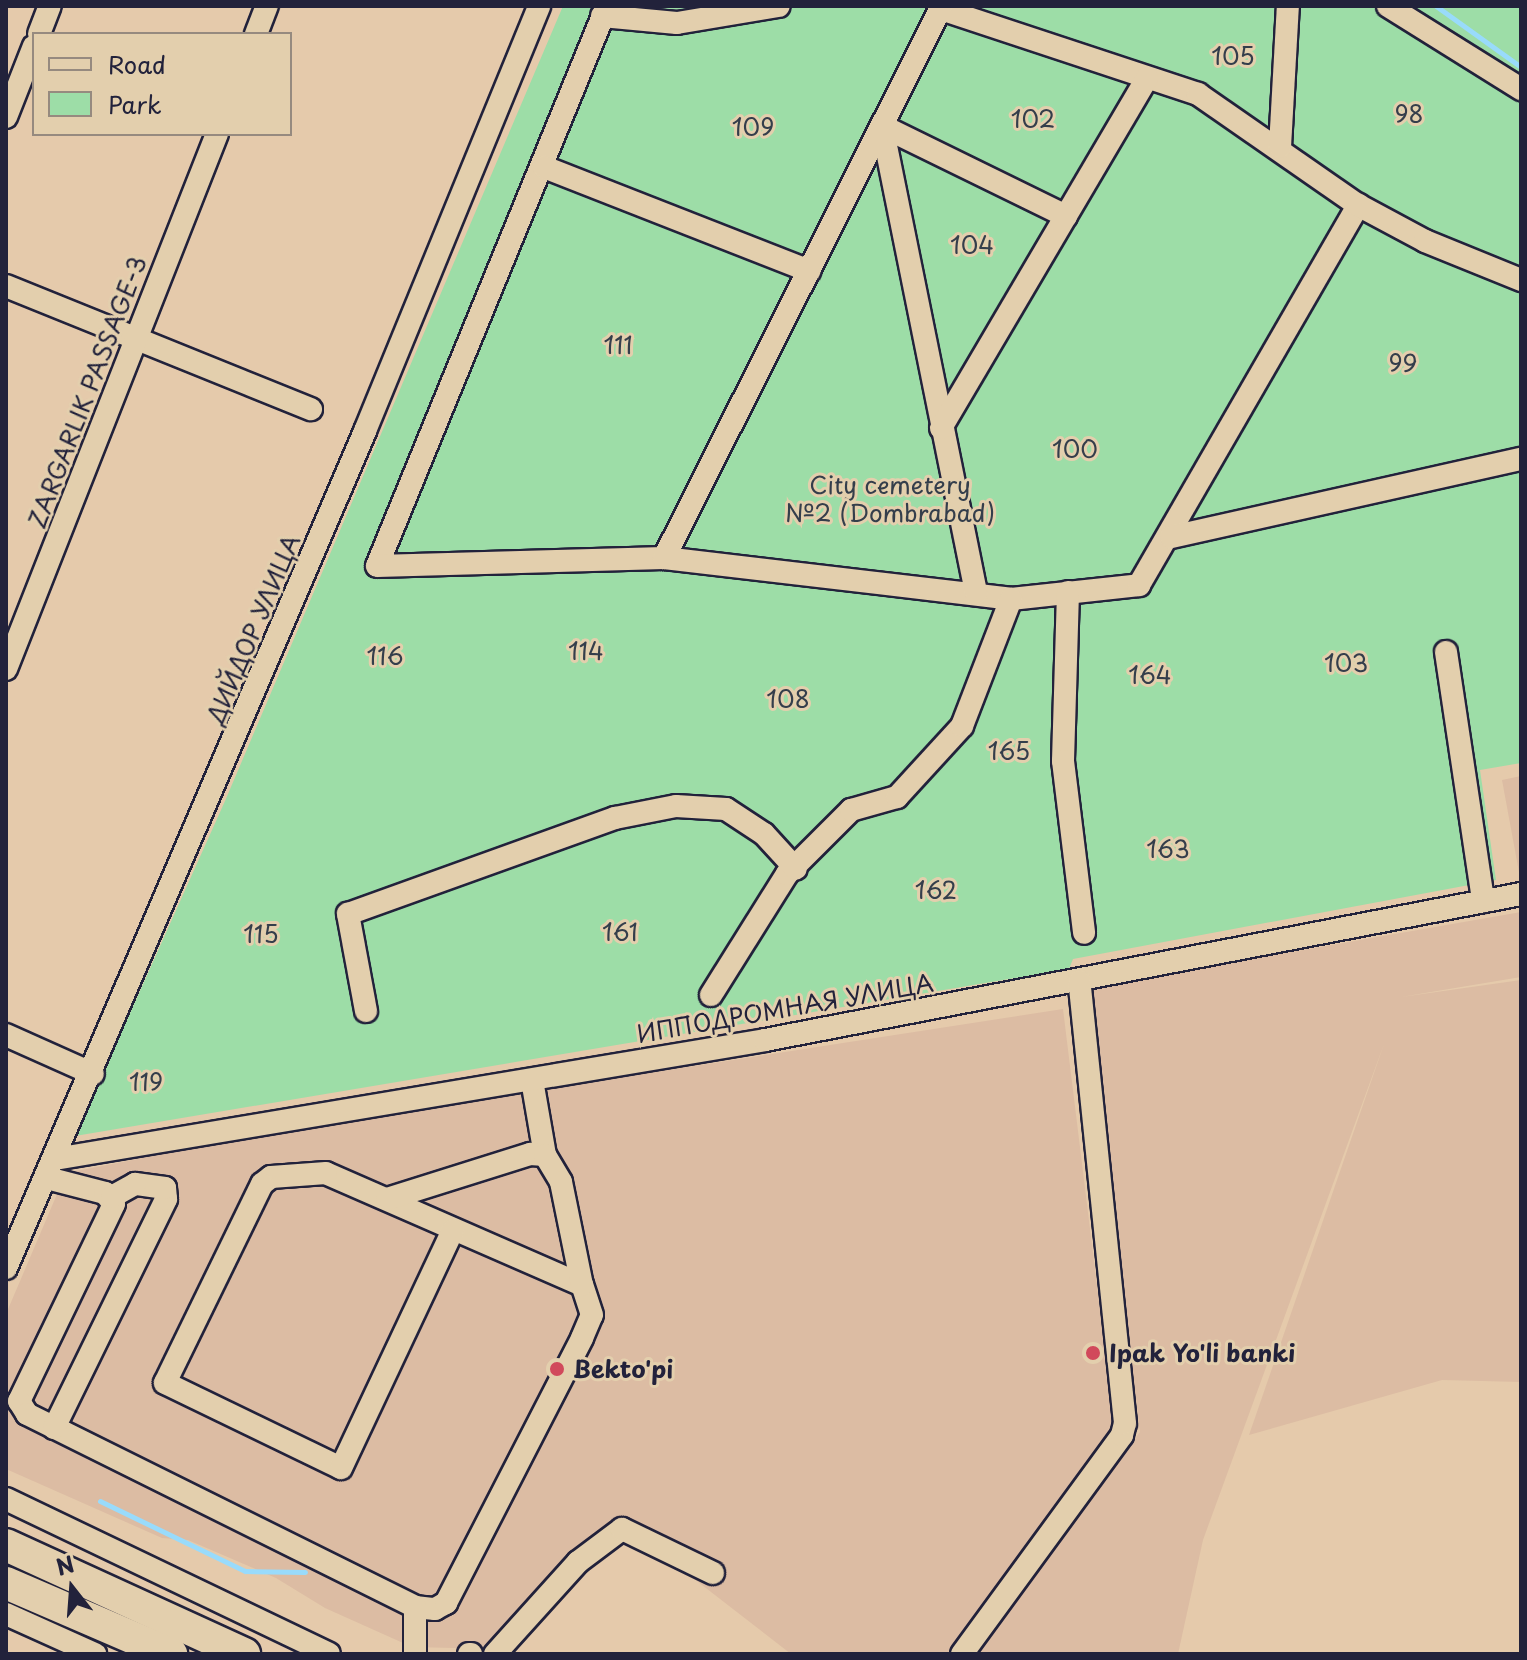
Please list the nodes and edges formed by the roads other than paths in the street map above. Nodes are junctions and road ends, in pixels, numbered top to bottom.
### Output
1 (50, 6) edge
2 (267, 6) edge
3 (539, 6) edge
4 (779, 6) edge
5 (1288, 6) edge
6 (1388, 6) edge
7 (942, 8) edge
8 (605, 11) edge
9 (40, 32) edge
10 (257, 32) edge
11 (32, 51) edge
12 (1147, 78) junction
13 (1521, 89) edge
14 (6, 117) edge
15 (882, 126) junction
16 (216, 136) edge
17 (1280, 147) junction
18 (544, 167) junction
19 (1358, 205) junction
20 (1066, 216) junction
21 (809, 271) junction
22 (1521, 280) edge
23 (6, 286) edge
24 (136, 339) junction
25 (311, 409) dead end
26 (941, 428) junction
27 (1521, 459) edge
28 (1171, 537) junction
29 (664, 558) junction
30 (1068, 592) junction
31 (976, 594) junction
32 (1011, 599) junction
33 (1446, 652) dead end
34 (6, 669) edge
35 (796, 869) junction
36 (1521, 894) edge
37 (1483, 901) junction
38 (1084, 933) dead end
39 (1079, 981) junction
40 (711, 995) dead end
41 (366, 1011) dead end
42 (6, 1035) edge
43 (93, 1074) junction
44 (532, 1080) junction
45 (545, 1155) junction
46 (51, 1168) junction
47 (112, 1197) junction
48 (387, 1199) junction
49 (453, 1230) junction
50 (6, 1268) edge
51 (582, 1285) junction
52 (54, 1428) junction
53 (6, 1499) edge
54 (6, 1545) edge
55 (713, 1573) dead end
56 (6, 1583) edge
57 (415, 1607) junction
58 (6, 1614) edge
59 (105, 1644) edge
60 (171, 1654) edge
61 (244, 1654) edge
62 (329, 1654) edge
63 (415, 1654) edge
64 (495, 1654) edge
65 (962, 1654) edge

1 - 9 street
2 - 10 street
3 - 43 street, ДИЙДОР УЛИЦА
4 - 8 street
5 - 17 street
6 - 13 street
7 - 12 street
7 - 15 street
8 - 18 street
11 - 14 street
12 - 17 street
12 - 20 street
15 - 20 street
15 - 21 street
15 - 26 street
16 - 24 street, ZARGARLIK PASSAGE-3
17 - 19 street
18 - 21 street
18 - 29 street
19 - 22 street
19 - 28 street
20 - 26 street
21 - 29 street
23 - 24 street
24 - 25 street
24 - 34 street, ZARGARLIK PASSAGE-3
26 - 31 street
27 - 28 street
28 - 30 street
29 - 31 street
30 - 32 street
30 - 38 street
31 - 32 street
32 - 35 street
33 - 37 street
35 - 40 street
35 - 41 street
36 - 37 street, ИППОДРОМНАЯ УЛИЦА
37 - 39 street, ИППОДРОМНАЯ УЛИЦА
39 - 44 street, ИППОДРОМНАЯ УЛИЦА
39 - 65 street
42 - 43 street
43 - 46 street, ДИЙДОР УЛИЦА
44 - 45 street
44 - 46 street, ИППОДРОМНАЯ УЛИЦА
45 - 48 street
45 - 51 street
46 - 47 street
46 - 50 street, ДИЙДОР УЛИЦА
47 - 52 street
47 - 52 street
48 - 49 street
48 - 49 street
49 - 51 street
51 - 57 street
52 - 57 street
53 - 62 street
54 - 61 highway
55 - 64 street
56 - 59 highway
57 - 63 street
58 - 59 street
59 - 60 highway

